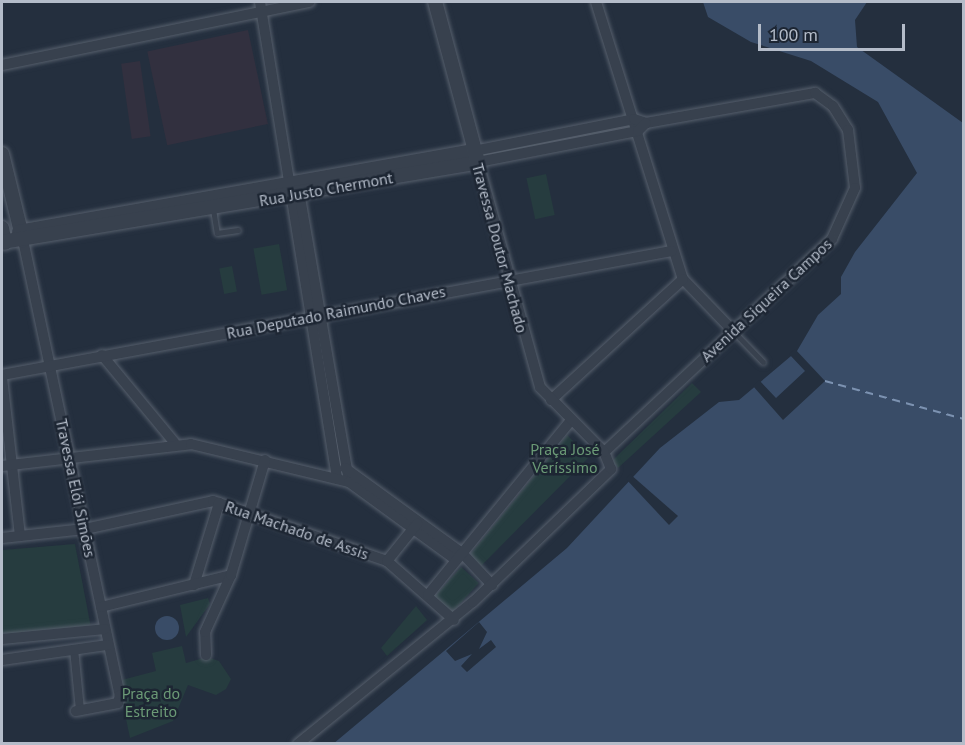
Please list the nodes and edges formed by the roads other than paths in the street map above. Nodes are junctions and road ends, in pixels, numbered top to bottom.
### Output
1 (310, 2) edge
2 (435, 2) edge
3 (596, 2) edge
4 (261, 7) edge
5 (2, 65) edge
6 (841, 116) joint
7 (634, 119) junction
8 (642, 127) junction
9 (2, 154) edge
10 (476, 156) junction
11 (294, 185) junction
12 (213, 209) junction
13 (238, 230) dead end
14 (22, 236) junction
15 (3, 237) edge
16 (672, 251) junction
17 (683, 279) junction
18 (508, 280) junction
19 (316, 317) junction
20 (732, 330) junction
21 (102, 355) junction
22 (763, 362) dead end
23 (51, 364) junction
24 (2, 376) edge
25 (551, 400) junction
26 (571, 420) junction
27 (174, 442) junction
28 (604, 452) junction
29 (70, 459) junction
30 (266, 460) junction
31 (15, 465) junction
32 (2, 466) edge
33 (336, 466) junction
34 (349, 468) junction
35 (320, 475) junction
36 (337, 479) junction
37 (349, 482) junction
38 (219, 503) junction
39 (250, 513) junction
40 (417, 524) junction
41 (85, 529) junction
42 (20, 536) junction
43 (2, 538) edge
44 (459, 557) junction
45 (387, 561) junction
46 (231, 575) junction
47 (194, 585) junction
48 (492, 585) junction
49 (428, 595) junction
50 (101, 607) junction
51 (454, 620) junction
52 (105, 629) junction
53 (2, 639) edge
54 (108, 645) junction
55 (74, 649) junction
56 (206, 655) dead end
57 (2, 660) edge
58 (78, 710) joint
59 (298, 744) edge

1 - 4 street
2 - 10 street, Travessa Doutor Machado
3 - 7 street
4 - 5 street
4 - 11 street
6 - 8 street, Rua Justo Chermont
6 - 20 street, Avenida Siqueira Campos
7 - 8 street
7 - 10 street, Rua Justo Chermont
8 - 10 street, Rua Justo Chermont
8 - 16 street
9 - 14 street
10 - 11 street, Rua Justo Chermont
10 - 18 street, Travessa Doutor Machado
11 - 12 street, Rua Justo Chermont
11 - 14 street, Rua Justo Chermont
11 - 19 street
12 - 13 lane
12 - 14 street, Rua Justo Chermont
14 - 15 street, Rua Justo Chermont
14 - 23 street, Travessa Elói Simões
16 - 17 street
16 - 18 street, Rua Deputado Raimundo Chaves
17 - 20 street
17 - 25 street
18 - 19 street, Rua Deputado Raimundo Chaves
18 - 25 street, Travessa Doutor Machado
19 - 21 street, Rua Deputado Raimundo Chaves
19 - 33 street
19 - 34 street
20 - 22 lane
20 - 28 street, Avenida Siqueira Campos
21 - 23 street, Rua Deputado Raimundo Chaves
21 - 27 street
23 - 24 street, Rua Deputado Raimundo Chaves
23 - 29 street, Travessa Elói Simões
24 - 31 street
25 - 26 street, Travessa Doutor Machado
26 - 28 street, Travessa Doutor Machado
26 - 44 street
27 - 29 street
27 - 30 street
28 - 48 street, Travessa Doutor Machado
29 - 31 street
29 - 41 street, Travessa Elói Simões
30 - 35 street
30 - 39 street
31 - 32 street
31 - 42 street
33 - 34 street
33 - 35 street
33 - 36 street
34 - 37 street
34 - 40 street
35 - 36 street
36 - 37 street
37 - 40 street
38 - 39 street, Rua Machado de Assis
38 - 41 street, Rua Machado de Assis
38 - 47 street
39 - 45 street, Rua Machado de Assis
39 - 46 street
40 - 44 street
40 - 45 street
41 - 42 street, Rua Machado de Assis
41 - 50 street, Travessa Elói Simões
42 - 43 street, Rua Machado de Assis
44 - 48 street
44 - 49 street
45 - 49 street, Rua Machado de Assis
46 - 47 street
46 - 56 street
47 - 50 street
48 - 51 street
49 - 51 street, Rua Machado de Assis
50 - 52 street, Travessa Elói Simões
51 - 59 street
52 - 53 street
52 - 54 street, Travessa Elói Simões
54 - 55 street
54 - 58 street, Travessa Elói Simões
55 - 57 street
55 - 58 street

